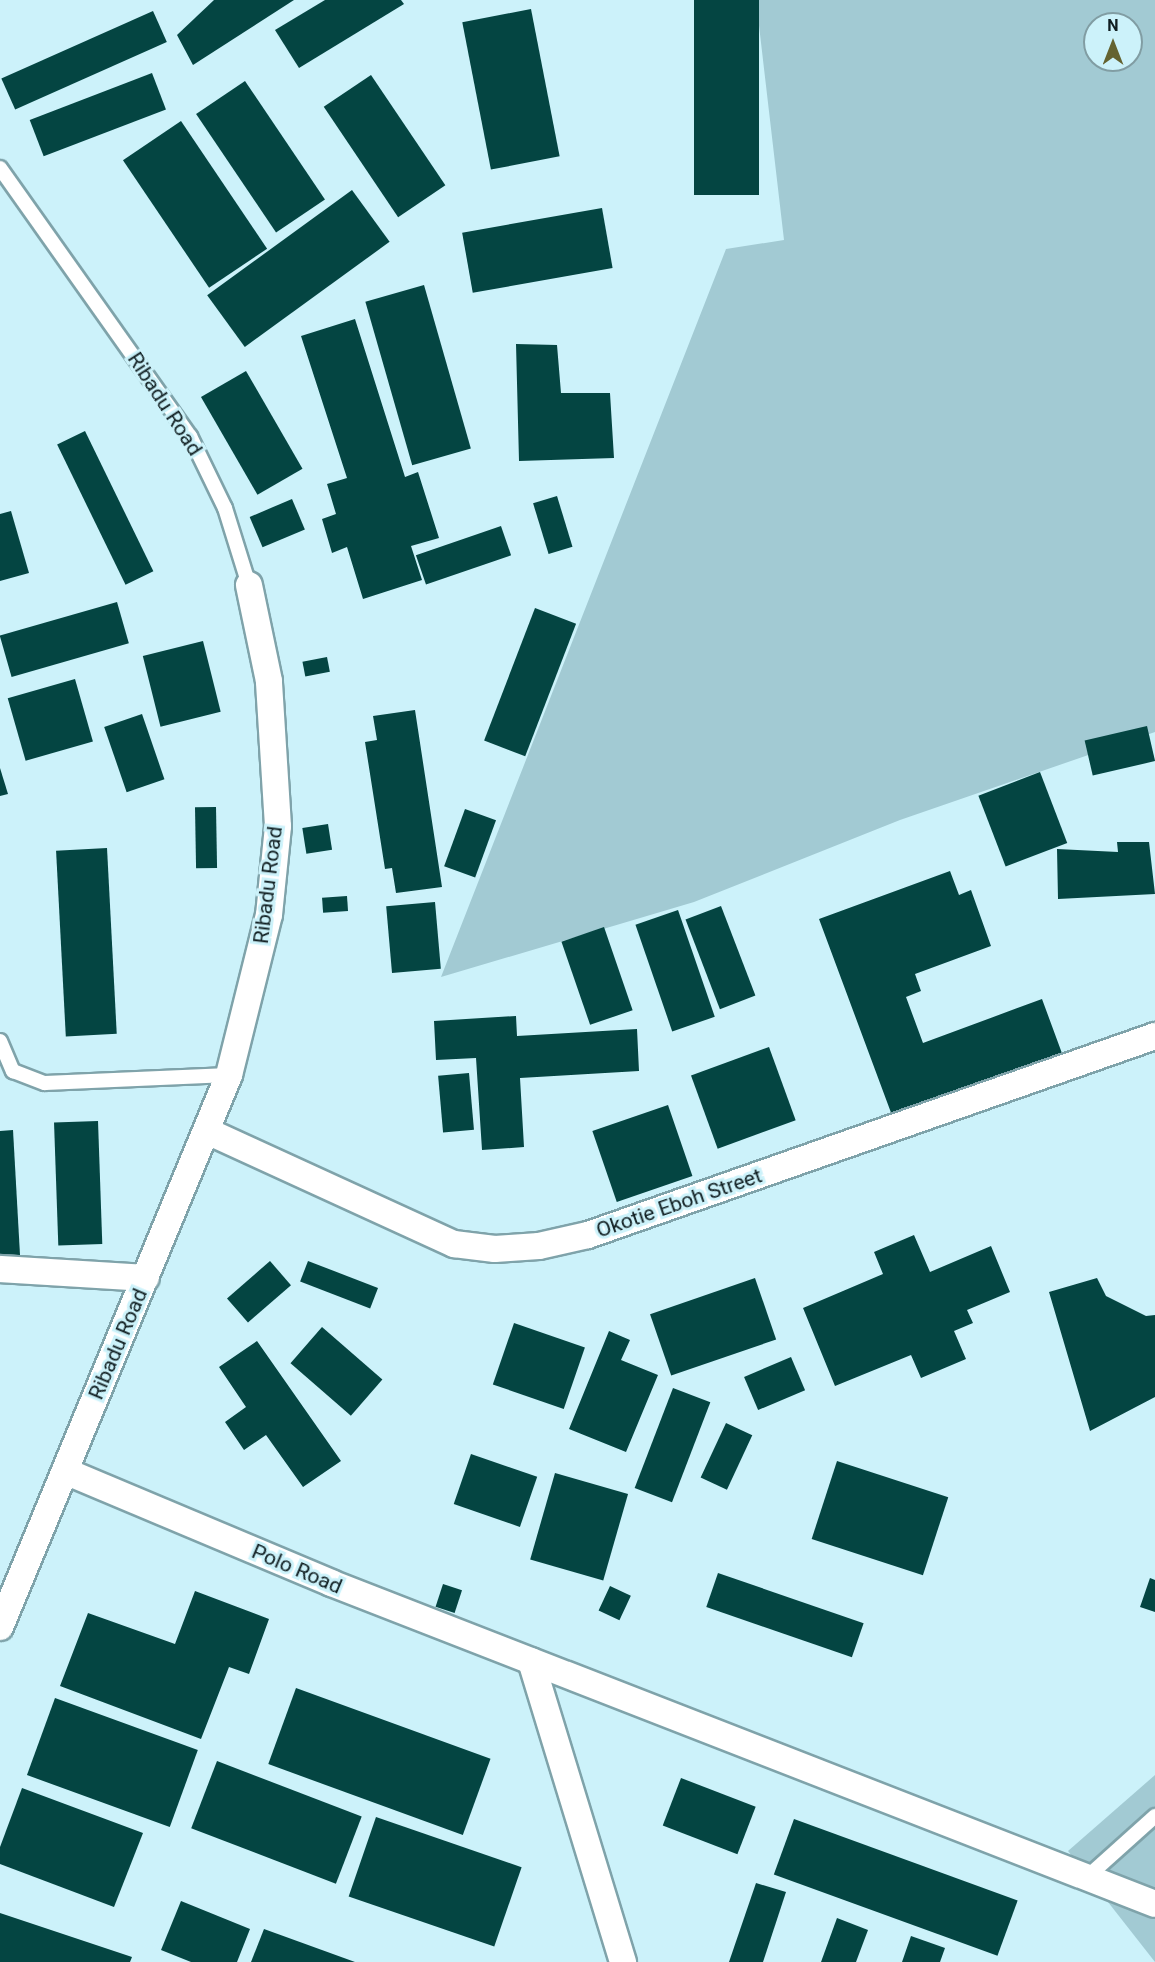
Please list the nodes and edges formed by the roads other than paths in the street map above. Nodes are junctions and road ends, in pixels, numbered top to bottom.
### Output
1 (0, 168) edge
2 (249, 585) joint
3 (1155, 1036) edge
4 (0, 1041) edge
5 (229, 1075) junction
6 (207, 1131) junction
7 (0, 1269) edge
8 (146, 1278) junction
9 (65, 1471) junction
10 (0, 1627) edge
11 (531, 1661) junction
12 (1155, 1816) edge
13 (1086, 1878) junction
14 (1155, 1904) edge
15 (623, 1962) edge

1 - 2 lane, Ribadu Road
2 - 5 street, Ribadu Road
3 - 6 street, Okotie Eboh Street
4 - 5 lane
5 - 6 street, Ribadu Road
6 - 8 street, Ribadu Road
7 - 8 street
8 - 9 street, Ribadu Road
9 - 10 street, Ribadu Road
9 - 11 street, Polo Road
11 - 13 street, Polo Road
11 - 15 street
12 - 13 lane
13 - 14 street, Polo Road

